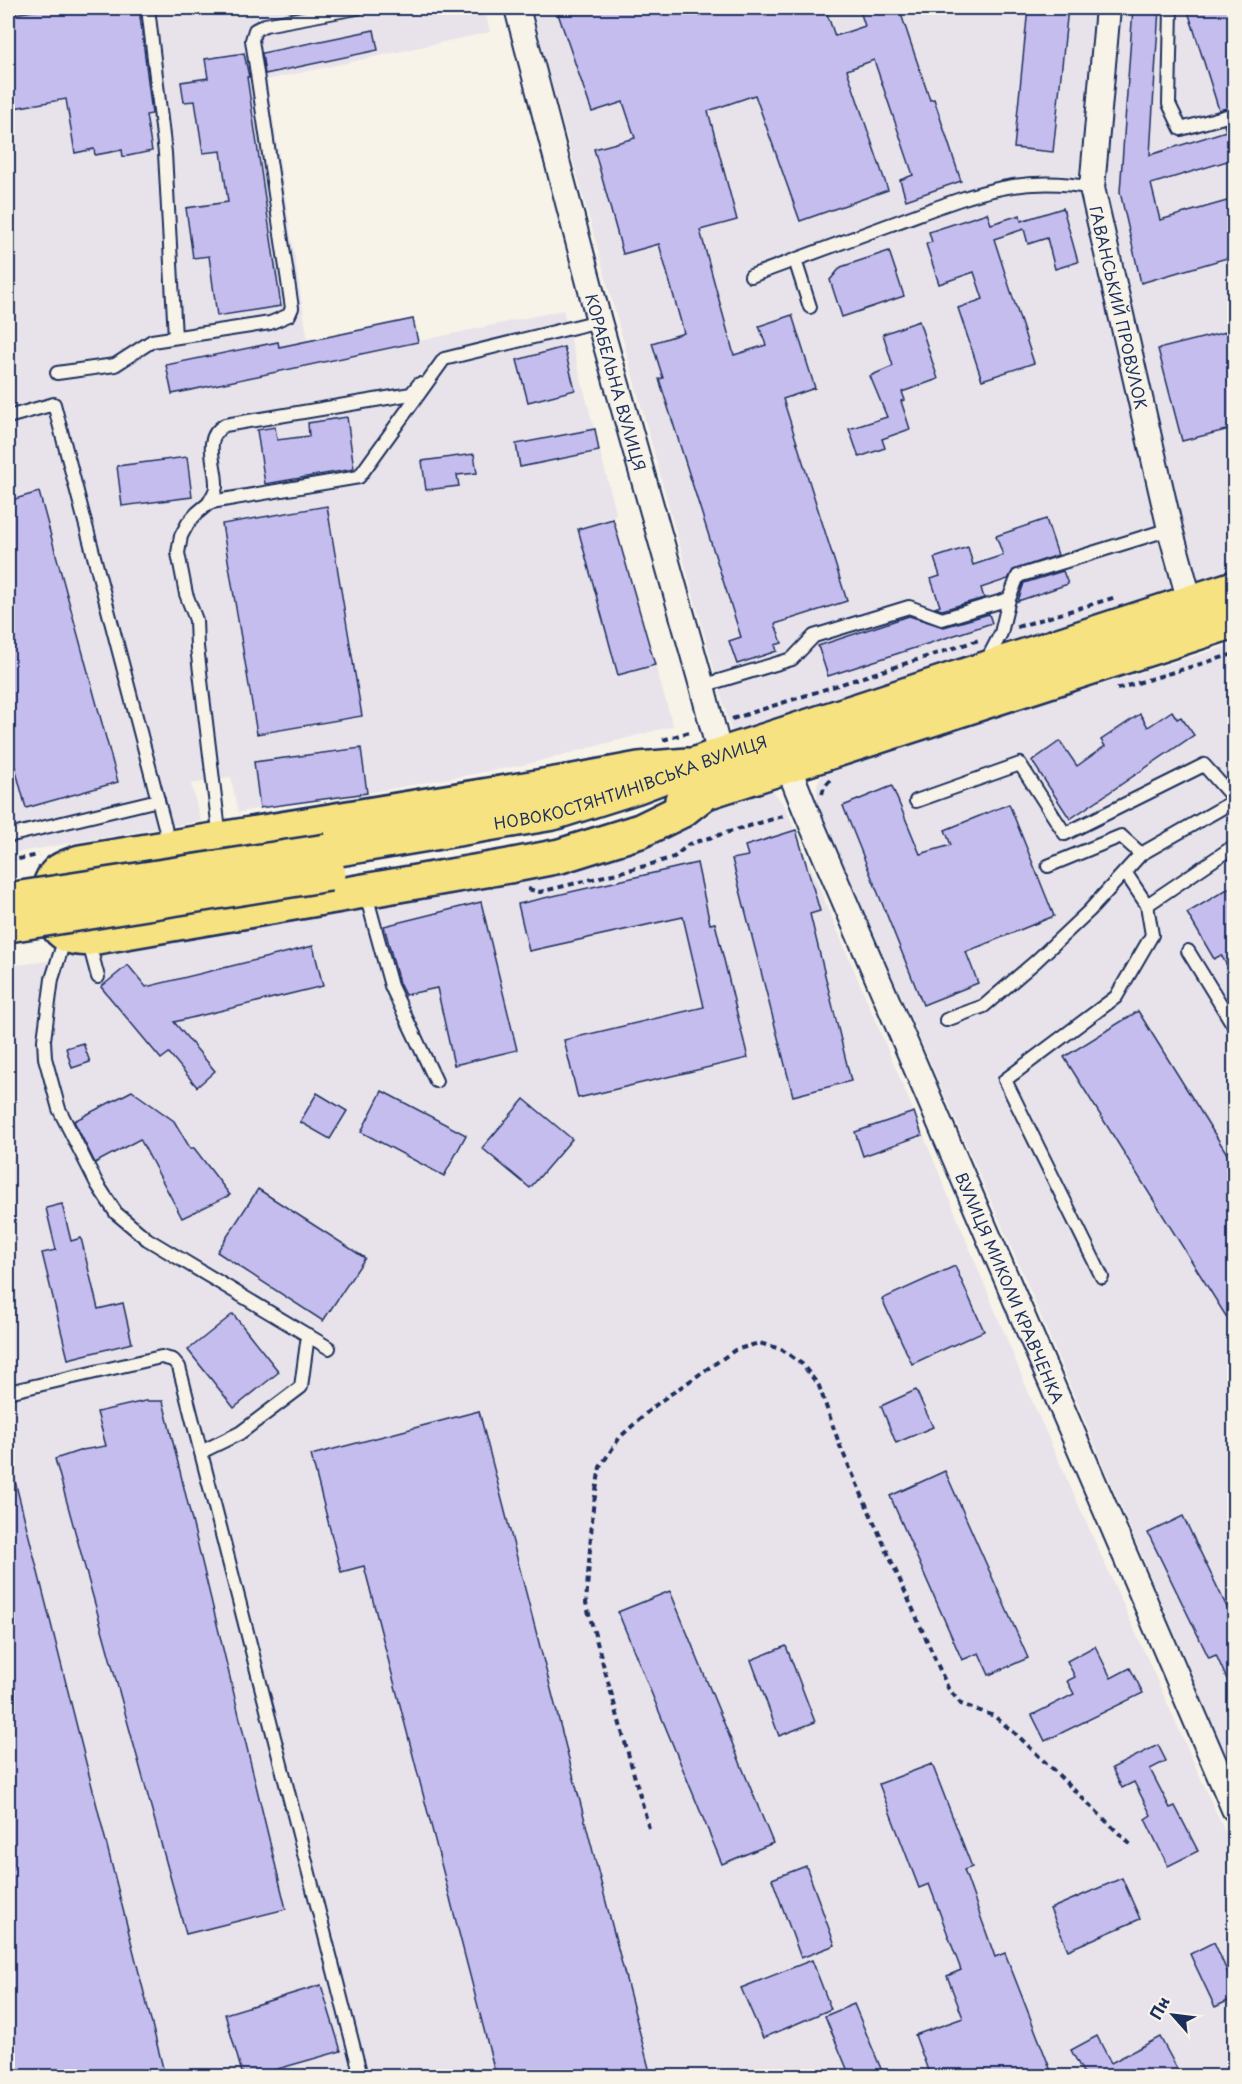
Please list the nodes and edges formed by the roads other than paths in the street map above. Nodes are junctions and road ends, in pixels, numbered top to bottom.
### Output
1 (148, 8) edge
2 (357, 8) edge
3 (517, 8) edge
4 (1108, 8) edge
5 (1171, 8) edge
6 (1234, 114) edge
7 (1092, 188) junction
8 (795, 260) junction
9 (751, 276) dead end
10 (810, 307) dead end
11 (599, 321) junction
12 (175, 337) junction
13 (444, 359) junction
14 (57, 373) dead end
15 (8, 417) edge
16 (208, 503) junction
17 (1170, 529) junction
18 (1234, 588) edge
19 (1009, 599) junction
20 (1190, 602) junction
21 (1232, 623) edge
22 (983, 669) junction
23 (702, 687) junction
24 (716, 740) junction
25 (788, 765) junction
26 (696, 779) junction
27 (158, 800) junction
28 (1234, 800) edge
29 (916, 801) dead end
30 (8, 836) edge
31 (220, 840) junction
32 (1234, 846) edge
33 (168, 848) junction
34 (1141, 854) junction
35 (328, 863) junction
36 (1048, 866) dead end
37 (1125, 872) junction
38 (365, 890) junction
39 (8, 900) edge
40 (1147, 905) junction
41 (8, 924) edge
42 (79, 936) junction
43 (1188, 951) dead end
44 (98, 977) dead end
45 (946, 1020) dead end
46 (1234, 1026) edge
47 (436, 1081) dead end
48 (1102, 1277) dead end
49 (308, 1335) junction
50 (329, 1348) dead end
51 (8, 1392) edge
52 (201, 1452) junction
53 (1234, 1809) edge
54 (361, 2076) edge

1 - 12 lane
2 - 12 lane
3 - 11 street, КОРАБЕЛЬНА ВУЛИЦЯ
4 - 7 street, ГАВАНСЬКИЙ ПРОВУЛОК
5 - 6 lane
7 - 8 lane
7 - 17 street, ГАВАНСЬКИЙ ПРОВУЛОК
8 - 9 lane
8 - 10 lane
11 - 13 lane
11 - 23 street, КОРАБЕЛЬНА ВУЛИЦЯ
12 - 14 lane
13 - 16 lane
13 - 16 lane
15 - 27 lane
16 - 31 lane
17 - 19 lane
17 - 20 street, ГАВАНСЬКИЙ ПРОВУЛОК
18 - 20 main road, НОВОКОСТЯНТИНІВСЬКА ВУЛИЦЯ
19 - 22 lane
19 - 23 lane
20 - 22 main road, НОВОКОСТЯНТИНІВСЬКА ВУЛИЦЯ
21 - 25 main road, НОВОКОСТЯНТИНІВСЬКА ВУЛИЦЯ
22 - 24 main road, НОВОКОСТЯНТИНІВСЬКА ВУЛИЦЯ
23 - 24 street, КОРАБЕЛЬНА ВУЛИЦЯ
24 - 26 main road, НОВОКОСТЯНТИНІВСЬКА ВУЛИЦЯ
25 - 26 main road, НОВОКОСТЯНТИНІВСЬКА ВУЛИЦЯ
25 - 53 street, ВУЛИЦЯ МИКОЛИ КРАВЧЕНКА
26 - 31 main road
26 - 35 main road, НОВОКОСТЯНТИНІВСЬКА ВУЛИЦЯ
26 - 38 main road
27 - 30 lane
27 - 33 lane
28 - 29 lane
28 - 34 lane
31 - 33 main road
32 - 40 lane
33 - 42 main road
34 - 36 lane
34 - 37 lane
35 - 39 main road, НОВОКОСТЯНТИНІВСЬКА ВУЛИЦЯ, bridge
35 - 41 main road, НОВОКОСТЯНТИНІВСЬКА ВУЛИЦЯ, bridge
37 - 40 lane
37 - 45 lane
38 - 42 main road
38 - 47 lane
40 - 48 lane
42 - 44 lane
42 - 49 lane
43 - 46 lane
49 - 50 lane
49 - 52 lane
51 - 52 lane
52 - 54 lane

